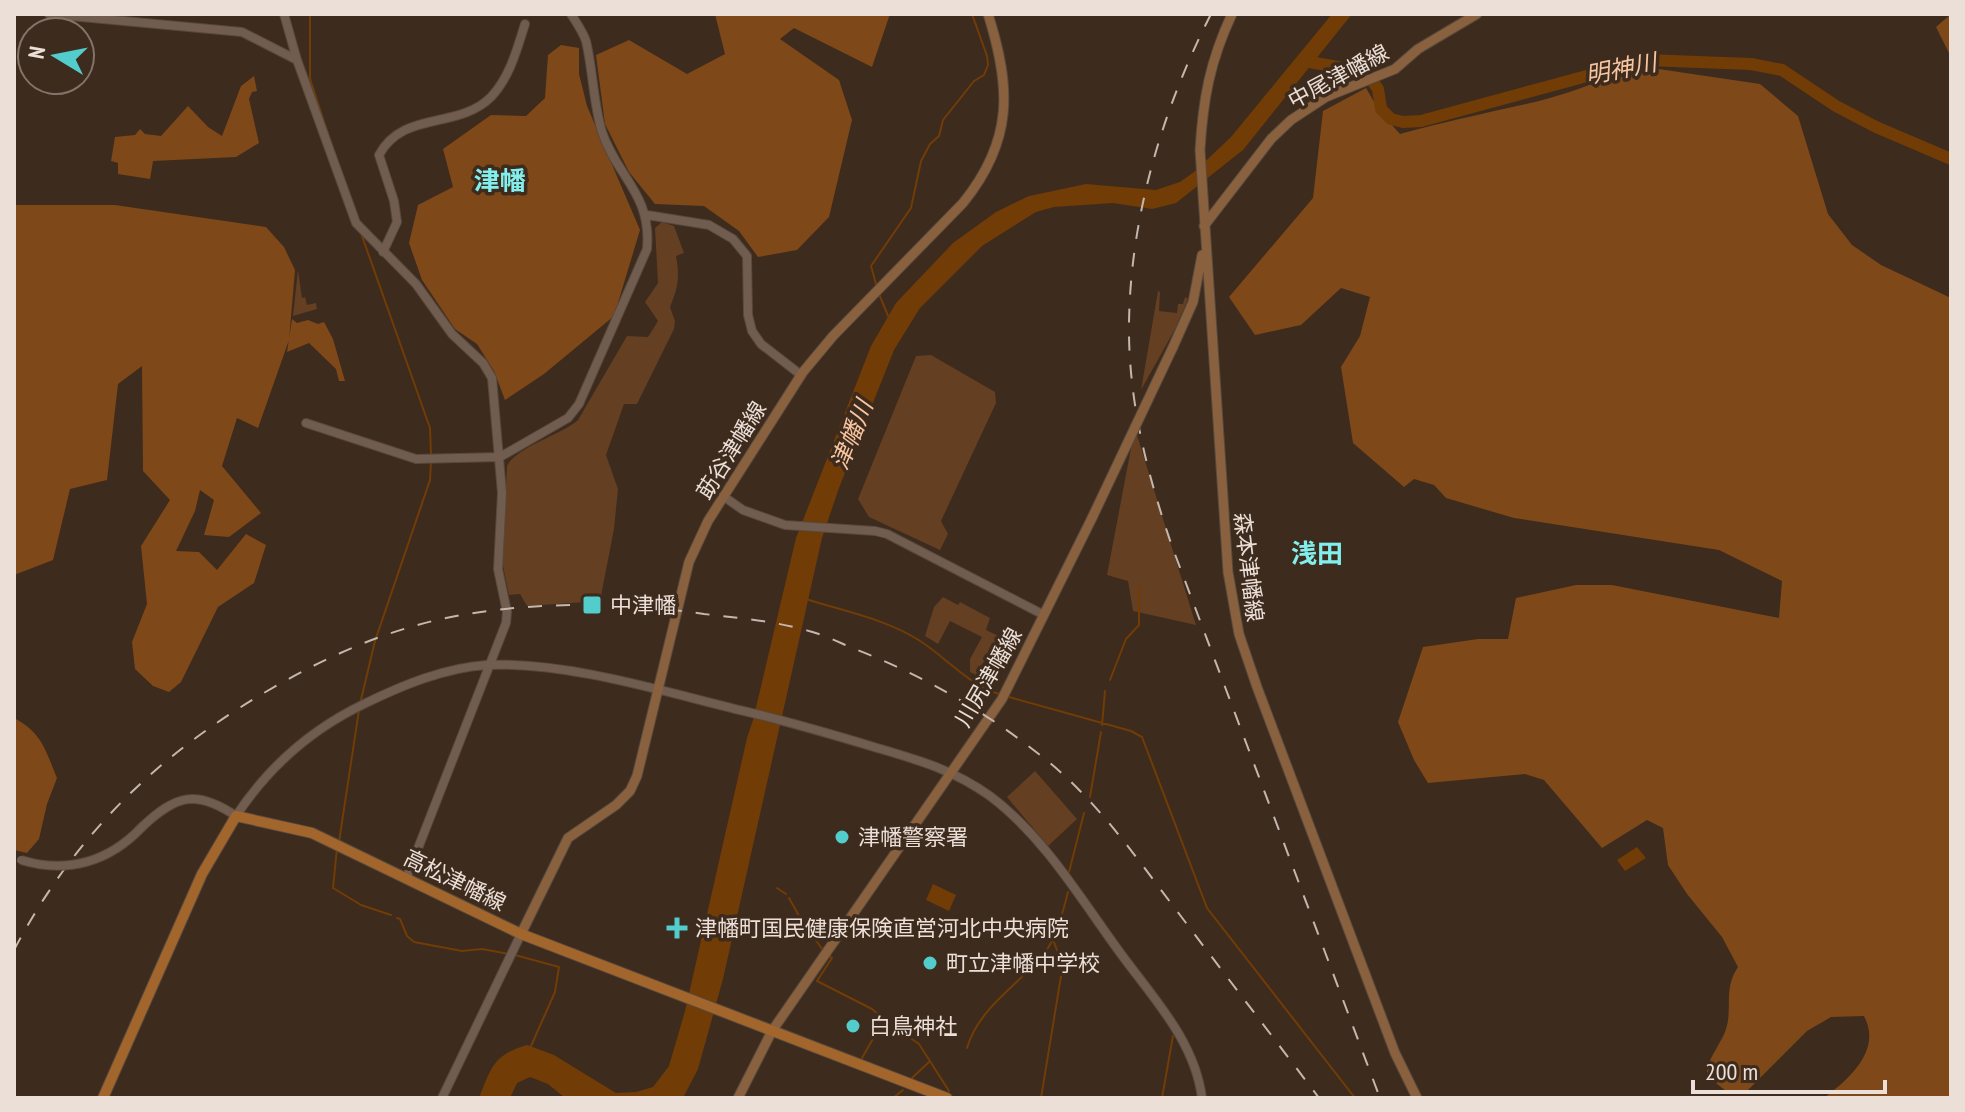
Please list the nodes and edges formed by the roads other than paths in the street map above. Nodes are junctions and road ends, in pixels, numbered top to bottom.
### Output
1 (49, 14) edge
2 (284, 14) edge
3 (571, 14) edge
4 (988, 14) edge
5 (1232, 14) edge
6 (1477, 14) edge
7 (525, 24) dead end
8 (297, 60) junction
9 (647, 215) junction
10 (1204, 226) junction
11 (1205, 242) junction
12 (383, 252) junction
13 (801, 375) junction
14 (306, 423) dead end
15 (500, 457) junction
16 (723, 496) junction
17 (1044, 615) junction
18 (491, 666) junction
19 (657, 690) junction
20 (951, 772) junction
21 (236, 816) junction
22 (17, 858) edge
23 (406, 879) junction
24 (521, 934) junction
25 (772, 1031) junction
26 (103, 1098) edge
27 (442, 1098) edge
28 (738, 1098) edge
29 (947, 1098) edge
30 (1202, 1098) edge
31 (1417, 1098) edge

1 - 8 street
2 - 8 street
3 - 9 street
4 - 13 main road, 莇谷津幡線
5 - 10 main road, 森本津幡線
6 - 10 main road, 中尾津幡線
7 - 12 street
8 - 12 street
9 - 13 street
9 - 15 street
10 - 11 main road, 森本津幡線
11 - 17 main road, 川尻津幡線, bridge
11 - 31 main road, 森本津幡線
12 - 15 street
13 - 16 main road, 莇谷津幡線
14 - 15 street
15 - 18 street
16 - 17 street
16 - 19 main road, 莇谷津幡線
17 - 20 main road, 川尻津幡線
18 - 19 street
18 - 21 street
18 - 23 street
19 - 20 street
19 - 24 main road, 莇谷津幡線
20 - 25 main road, 川尻津幡線
20 - 30 street
21 - 22 street, bridge
21 - 23 main road, 高松津幡線
21 - 26 main road
23 - 24 main road, 高松津幡線
24 - 25 main road, 高松津幡線
24 - 27 street
25 - 28 main road, 川尻津幡線
25 - 29 main road, 高松津幡線

